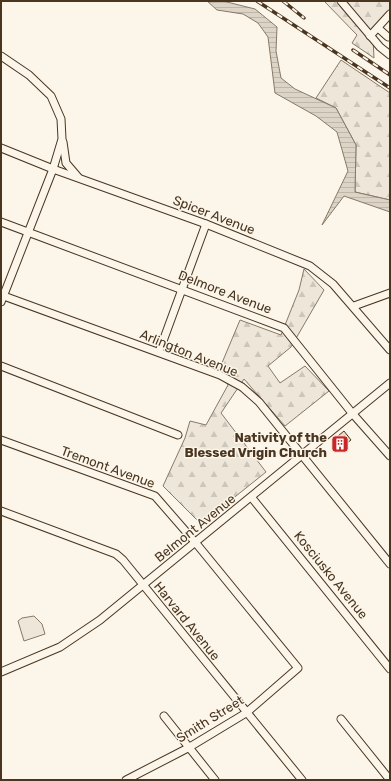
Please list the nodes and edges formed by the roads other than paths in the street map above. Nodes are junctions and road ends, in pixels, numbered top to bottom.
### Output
1 (340, 1) edge
2 (390, 14) edge
3 (374, 31) junction
4 (389, 36) edge
5 (390, 55) edge
6 (1, 56) edge
7 (62, 139) junction
8 (1, 148) edge
9 (53, 169) junction
10 (80, 179) junction
11 (1, 222) edge
12 (206, 224) junction
13 (28, 233) junction
14 (181, 288) junction
15 (390, 293) edge
16 (2, 297) edge
17 (354, 306) junction
18 (389, 349) edge
19 (159, 352) junction
20 (1, 366) edge
21 (390, 383) edge
22 (352, 413) junction
23 (178, 435) dead end
24 (1, 440) edge
25 (302, 456) junction
26 (390, 456) edge
27 (252, 498) junction
28 (1, 511) edge
29 (195, 542) junction
30 (390, 564) edge
31 (143, 585) junction
32 (298, 668) joint
33 (390, 669) edge
34 (1, 672) edge
35 (246, 713) junction
36 (164, 716) dead end
37 (340, 720) dead end
38 (188, 748) junction
39 (126, 780) edge
40 (216, 780) edge
41 (302, 780) edge
42 (390, 780) edge

1 - 3 street
2 - 3 street
3 - 4 street
3 - 5 street
6 - 7 street
7 - 9 street
7 - 10 street
8 - 9 street, Spicer Avenue
9 - 10 street, Spicer Avenue
9 - 13 street
10 - 12 street, Spicer Avenue
11 - 13 street, Delmore Avenue
12 - 14 street
12 - 17 street, Spicer Avenue
13 - 14 street, Delmore Avenue
13 - 16 street
14 - 19 street
14 - 22 street, Delmore Avenue
15 - 17 street
16 - 19 street, Arlington Avenue
17 - 18 street, Spicer Avenue
19 - 25 street, Arlington Avenue
20 - 23 street
21 - 22 street, Belmont Avenue
22 - 25 street, Belmont Avenue
22 - 26 street, Delmore Avenue
24 - 29 street, Tremont Avenue
25 - 27 street, Belmont Avenue
25 - 30 street, Arlington Avenue
27 - 29 street, Belmont Avenue
27 - 33 street, Kosciusko Avenue
28 - 31 street, Harvard Avenue
29 - 31 street, Belmont Avenue
29 - 32 street, Tremont Avenue
31 - 34 street, Belmont Avenue
31 - 35 street, Harvard Avenue
32 - 35 street, Smith Street
35 - 38 street, Smith Street
35 - 41 street, Harvard Avenue
36 - 38 street
37 - 42 street
38 - 39 street, Smith Street
38 - 40 street

